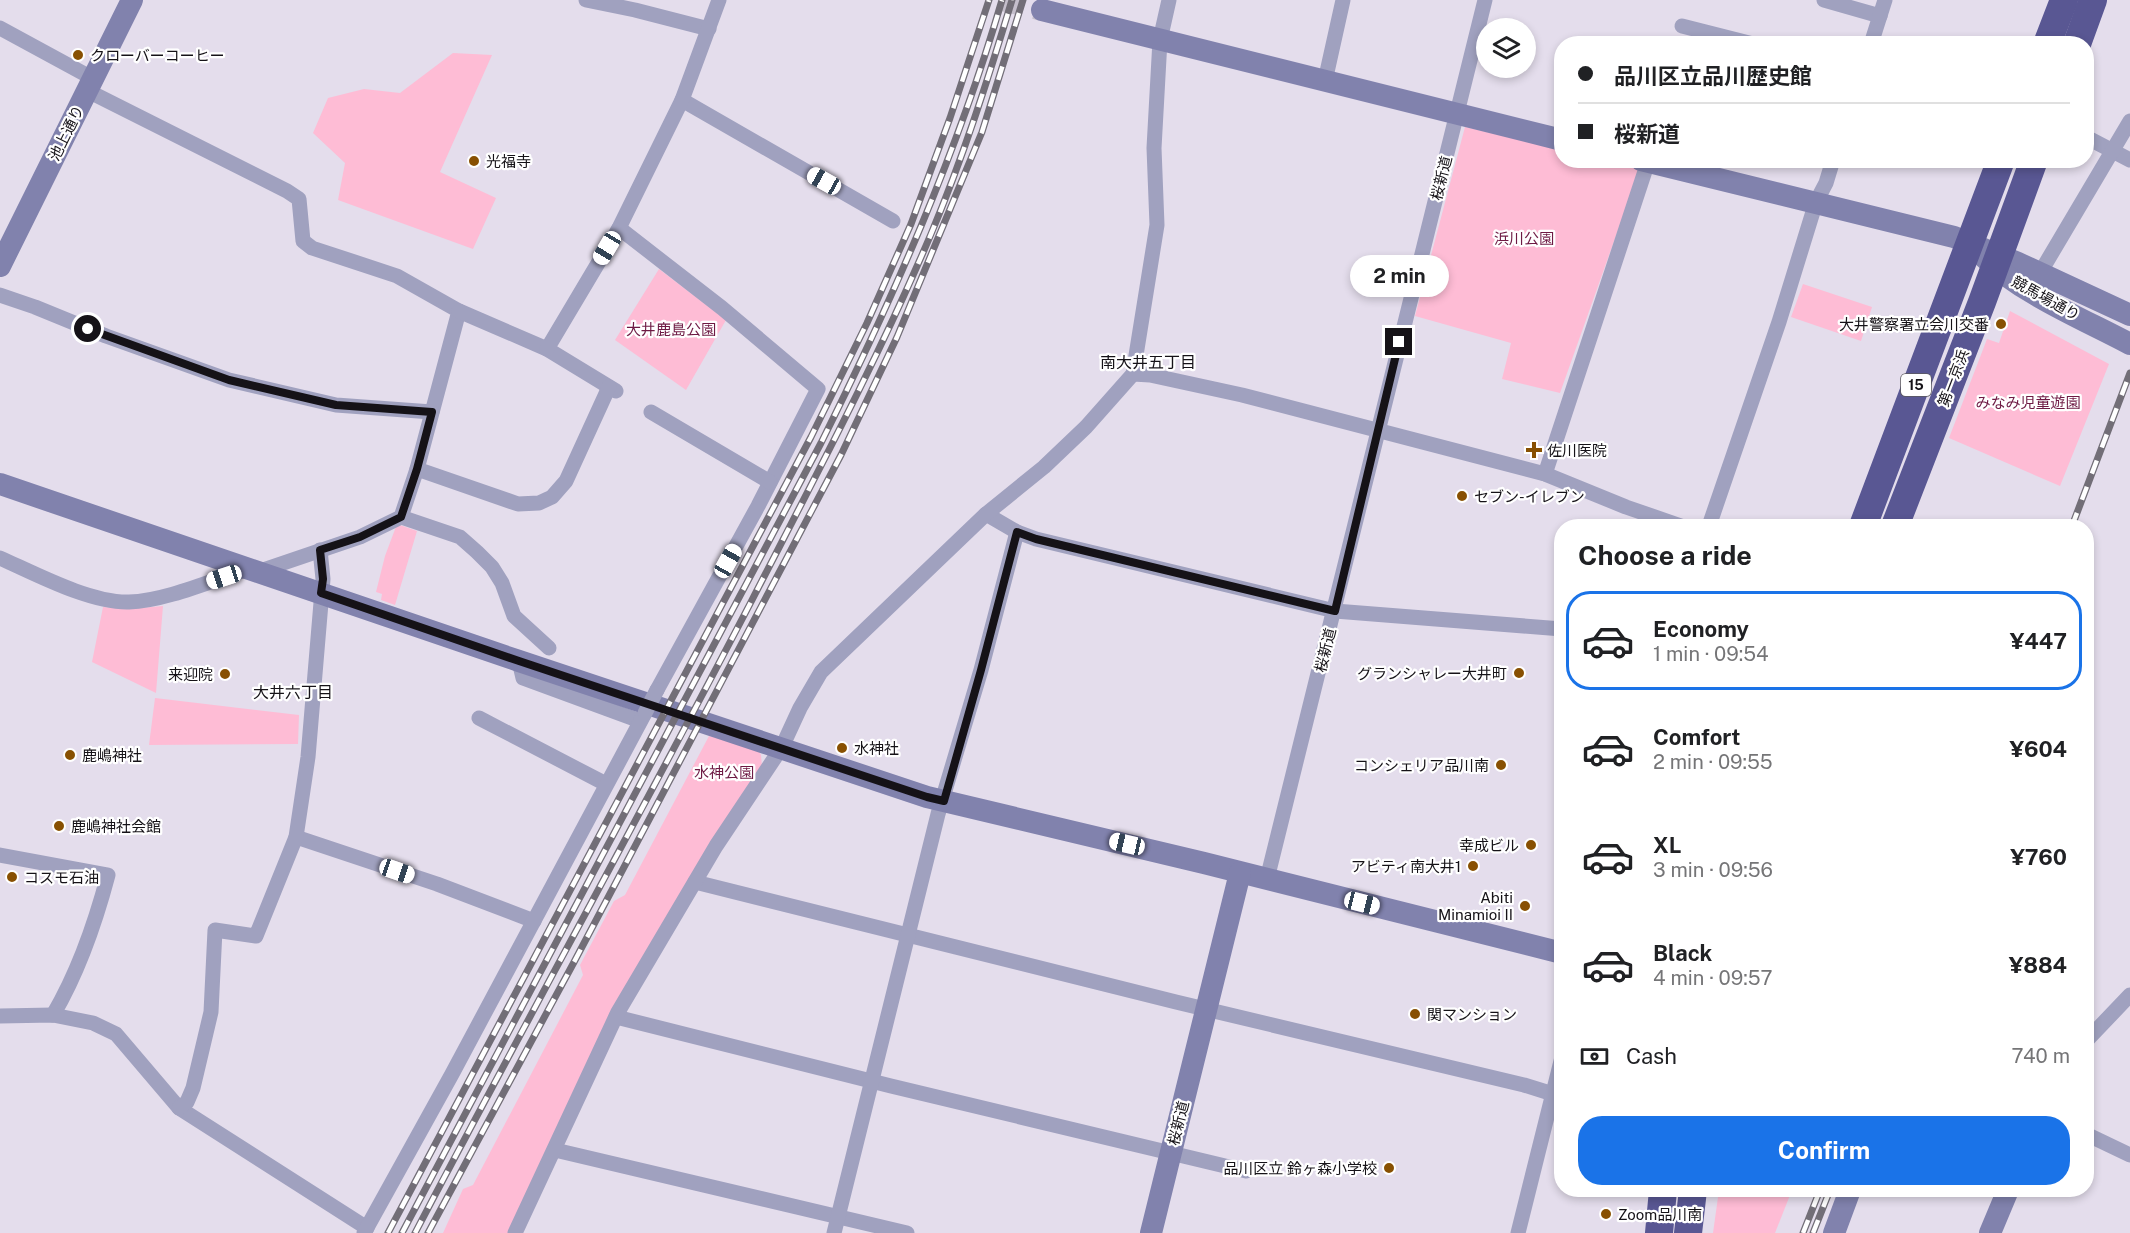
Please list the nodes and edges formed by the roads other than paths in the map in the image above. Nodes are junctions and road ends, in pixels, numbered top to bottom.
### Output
1 (132, 0) edge
2 (586, 0) edge
3 (719, 0) edge
4 (1169, 0) edge
5 (1343, 0) edge
6 (1485, 0) edge
7 (1824, 0) edge
8 (1885, 0) edge
9 (2064, 0) edge
10 (2093, 0) edge
11 (1042, 10) tunnel mouth
12 (1880, 16) junction
13 (1682, 26) dead end
14 (0, 28) edge
15 (709, 29) junction
16 (1721, 36) edge
17 (1874, 36) edge
18 (2050, 36) edge
19 (2080, 36) edge
20 (1160, 40) junction
21 (1325, 81) junction
22 (89, 84) junction
23 (682, 100) junction
24 (1457, 114) junction
25 (2130, 121) edge
26 (1554, 139) edge
27 (2094, 141) edge
28 (2113, 150) junction
29 (2130, 160) edge
30 (1642, 168) edge
31 (1673, 168) edge
32 (1831, 168) edge
33 (1998, 168) edge
34 (2031, 168) edge
35 (1816, 202) junction
36 (893, 221) dead end
37 (619, 228) junction
38 (1970, 243) junction
39 (1997, 262) junction
40 (0, 266) edge
41 (2040, 273) junction
42 (0, 295) edge
43 (459, 311) junction
44 (2130, 315) edge
45 (2130, 345) edge
46 (547, 349) junction
47 (1133, 374) junction
48 (432, 412) junction
49 (651, 412) dead end
50 (1378, 430) junction
51 (417, 469) junction
52 (1545, 474) junction
53 (770, 482) junction
54 (0, 484) edge
55 (986, 514) junction
56 (401, 517) junction
57 (1661, 519) edge
58 (1711, 519) edge
59 (1866, 519) edge
60 (1898, 519) edge
61 (1017, 532) junction
62 (320, 550) junction
63 (0, 558) edge
64 (253, 570) junction
65 (321, 593) junction
66 (1335, 611) junction
67 (1554, 628) edge
68 (549, 648) dead end
69 (519, 661) junction
70 (643, 717) junction
71 (479, 718) dead end
72 (782, 747) junction
73 (606, 784) junction
74 (944, 801) junction
75 (296, 837) junction
76 (0, 855) edge
77 (1240, 873) junction
78 (1267, 879) junction
79 (695, 882) junction
80 (534, 921) junction
81 (908, 935) junction
82 (1554, 951) edge
83 (2130, 995) edge
84 (1206, 1009) junction
85 (53, 1015) junction
86 (0, 1016) edge
87 (616, 1017) junction
88 (2094, 1033) edge
89 (872, 1081) junction
90 (1554, 1090) edge
91 (1553, 1094) junction
92 (179, 1108) junction
93 (2094, 1138) edge
94 (555, 1149) junction
95 (1170, 1152) junction
96 (2130, 1155) edge
97 (1246, 1171) dead end
98 (1662, 1197) edge
99 (1692, 1197) edge
100 (1847, 1197) edge
101 (2005, 1197) edge
102 (838, 1217) junction
103 (366, 1230) edge
104 (515, 1233) edge
105 (834, 1233) edge
106 (907, 1233) edge
107 (1151, 1233) edge
108 (1518, 1233) edge
109 (1659, 1233) edge
110 (1688, 1233) edge
111 (1834, 1233) edge
112 (1990, 1233) edge

1 - 22 street, 池上通り
2 - 15 street
3 - 15 street
4 - 20 street
5 - 21 street
6 - 24 street, 桜新道
7 - 12 street
8 - 12 street
9 - 18 highway
10 - 19 highway
11 - 20 street
12 - 17 street
13 - 16 street
14 - 22 street
15 - 23 street
20 - 21 street
20 - 47 street
21 - 24 street
22 - 40 street, 池上通り
22 - 43 street
23 - 36 street
23 - 37 street
24 - 26 street
24 - 50 street, 桜新道
25 - 28 street
27 - 28 street
28 - 29 street
28 - 41 street
30 - 52 street
31 - 35 street
32 - 35 street
33 - 38 highway, 15
34 - 39 highway, 第一京浜 / 15
35 - 38 street
35 - 58 street
37 - 46 street
37 - 53 street
38 - 39 street
38 - 59 highway, 15
39 - 41 street, 競馬場通り
39 - 45 street, 競馬場通り
39 - 60 highway, 第一京浜 / 15
41 - 44 street, 競馬場通り
42 - 48 street
43 - 46 street
43 - 48 street
46 - 51 street
47 - 50 street
47 - 55 street
48 - 51 street
49 - 53 street
50 - 52 street
50 - 66 street, 桜新道
51 - 56 street
52 - 57 street
53 - 70 street, bridge
54 - 64 street
55 - 61 street
55 - 72 street
56 - 62 street
56 - 68 street
61 - 66 street
61 - 74 street
62 - 64 street
62 - 65 street
63 - 64 street
64 - 65 street
65 - 69 street
65 - 75 street
66 - 67 street
66 - 78 street, 桜新道
69 - 70 street
69 - 72 street
70 - 73 street
71 - 73 street
72 - 74 street
72 - 79 street
73 - 80 street
74 - 77 street
74 - 81 street
75 - 80 street
75 - 92 street
76 - 85 street
77 - 78 street
77 - 84 street, 桜新道
78 - 82 street
79 - 81 street
79 - 87 street
80 - 103 street
81 - 84 street
81 - 89 street
83 - 88 street
84 - 91 street
84 - 95 street, 桜新道
85 - 86 street
85 - 92 street
87 - 89 street
87 - 94 street
89 - 95 street
89 - 102 street
90 - 91 street
91 - 108 street
92 - 103 street
93 - 96 street
94 - 102 street
94 - 104 street
95 - 97 street
95 - 107 street, 桜新道
98 - 109 highway
99 - 110 highway
100 - 111 street
101 - 112 street
102 - 105 street
102 - 106 street

